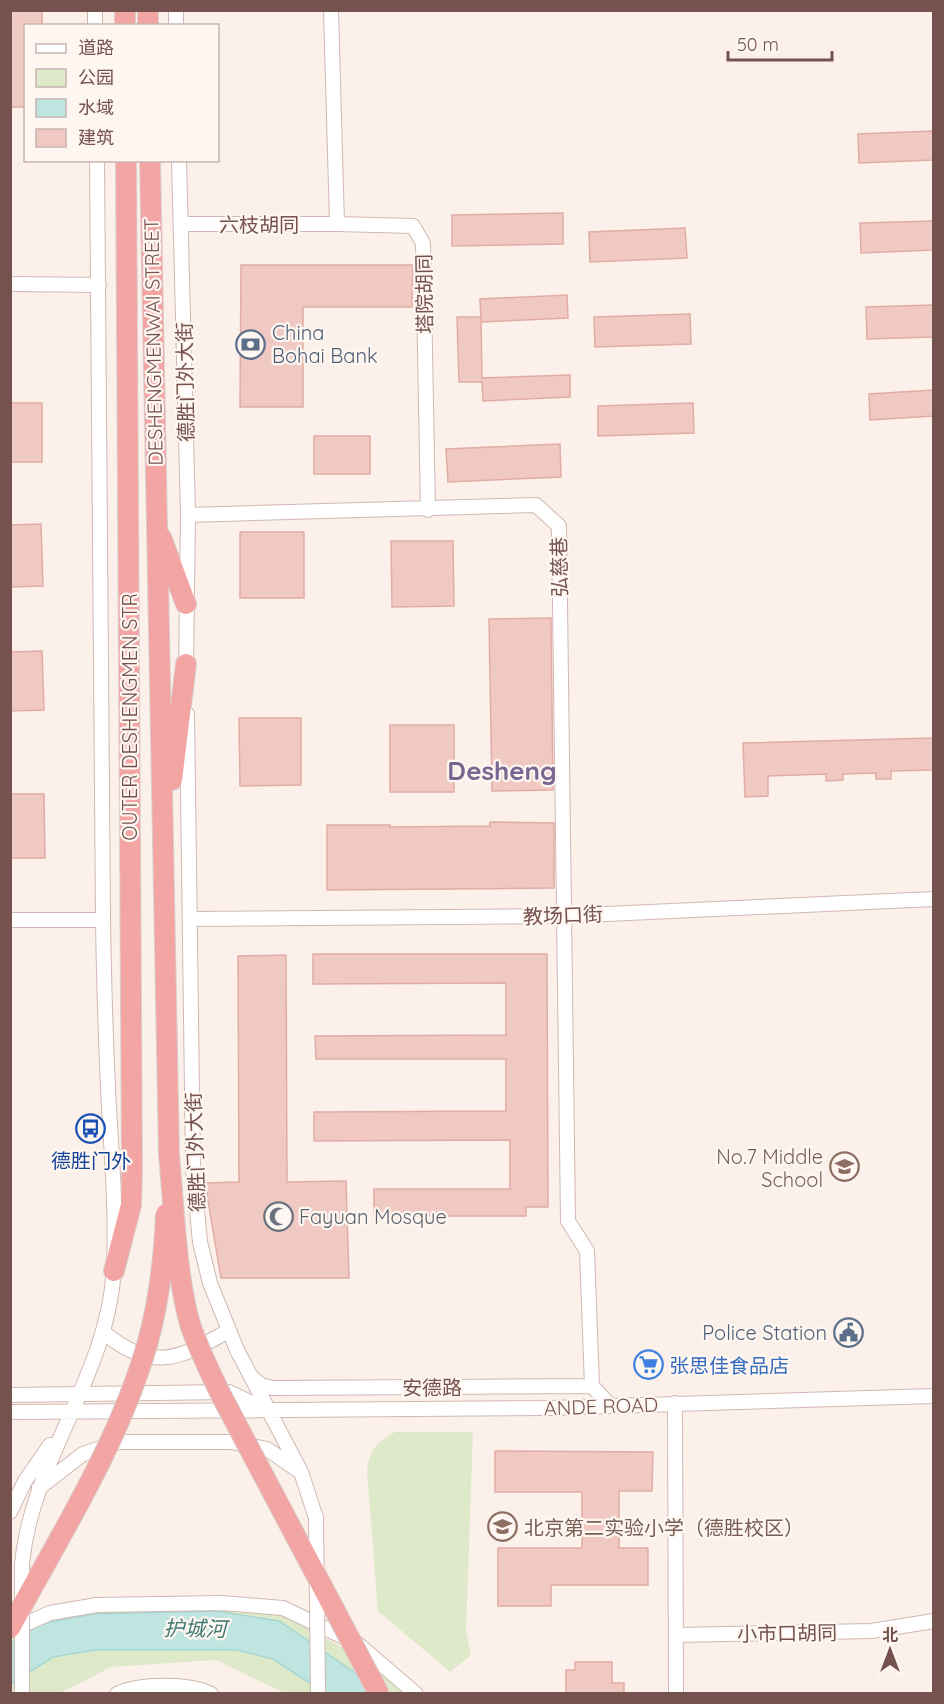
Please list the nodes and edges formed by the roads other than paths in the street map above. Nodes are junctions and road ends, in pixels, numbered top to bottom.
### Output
1 (331, 10) edge
2 (97, 162) edge
3 (126, 162) edge
4 (150, 162) edge
5 (179, 162) edge
6 (181, 224) junction
7 (337, 224) junction
8 (10, 284) edge
9 (99, 285) junction
10 (428, 510) junction
11 (188, 515) junction
12 (155, 523) junction
13 (186, 604) junction
14 (186, 664) junction
15 (164, 845) junction
16 (933, 899) edge
17 (563, 915) junction
18 (191, 919) junction
19 (10, 920) edge
20 (103, 920) junction
21 (169, 1155) junction
22 (114, 1271) junction
23 (228, 1331) junction
24 (103, 1332) junction
25 (250, 1376) junction
26 (592, 1386) junction
27 (81, 1393) junction
28 (10, 1395) edge
29 (933, 1396) edge
30 (675, 1403) junction
31 (610, 1405) junction
32 (74, 1411) junction
33 (268, 1411) junction
34 (10, 1412) edge
35 (301, 1472) junction
36 (38, 1489) junction
37 (10, 1512) edge
38 (933, 1621) edge
39 (10, 1630) edge
40 (676, 1635) junction
41 (22, 1694) edge
42 (117, 1694) edge
43 (211, 1694) edge
44 (318, 1694) edge
45 (379, 1694) edge
46 (416, 1694) edge
47 (676, 1694) edge

1 - 7 street
2 - 9 street, OUTER DESHENGMEN STR
3 - 22 highway, OUTER DESHENGMEN STR
4 - 12 highway, DESHENGMENWAI STREET
5 - 6 street, 德胜门外大街
6 - 7 street, 六枝胡同
6 - 11 street, 德胜门外大街
7 - 10 street, 塔院胡同
8 - 9 street
9 - 20 street, OUTER DESHENGMEN STR
10 - 11 street, 弘慈巷
10 - 17 street, 弘慈巷
11 - 13 street, 德胜门外大街
12 - 13 highway
12 - 15 highway, OUTER DESHENGMEN STR
13 - 14 street
14 - 15 highway
14 - 18 street
15 - 21 highway, OUTER DESHENGMEN STR
16 - 17 street, 教场口街
17 - 18 street, 教场口街
17 - 26 street, 弘慈巷
18 - 23 street, 德胜门外大街
19 - 20 street
20 - 22 street, OUTER DESHENGMEN STR
21 - 39 highway, bridge
21 - 45 highway, bridge
22 - 24 street, OUTER DESHENGMEN STR
23 - 24 street
23 - 25 street, 德胜门外大街
24 - 27 street, OUTER DESHENGMEN STR
25 - 26 street, 安德路
25 - 33 street, 德胜门外大街
26 - 31 street
27 - 28 street
27 - 32 street, OUTER DESHENGMEN STR
27 - 33 street
29 - 30 street, ANDE ROAD
30 - 31 street, ANDE ROAD
30 - 40 street
31 - 33 street, ANDE ROAD
32 - 33 street, ANDE ROAD
32 - 34 street, ANDE ROAD
32 - 36 street
32 - 37 street
33 - 35 street, 德胜门外大街
35 - 36 street
35 - 44 street, 德胜门外大街, bridge
36 - 41 street, bridge
38 - 40 street, 小市口胡同
39 - 46 street
40 - 47 street
42 - 43 street

